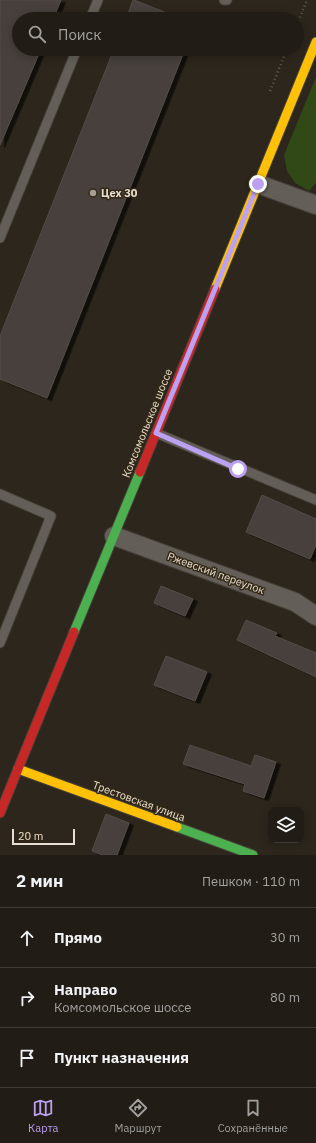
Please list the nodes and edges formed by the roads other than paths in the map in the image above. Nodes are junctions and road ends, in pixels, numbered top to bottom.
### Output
1 (98, 0) edge
2 (93, 12) edge
3 (316, 42) edge
4 (75, 56) edge
5 (258, 184) junction
6 (316, 205) edge
7 (0, 238) edge
8 (156, 433) junction
9 (0, 494) edge
10 (316, 500) edge
11 (114, 536) junction
12 (316, 616) edge
13 (0, 643) edge
14 (18, 769) junction
15 (0, 813) edge
16 (253, 855) edge

1 - 2 lane
3 - 5 main road, Комсомольское шоссе
4 - 7 lane
5 - 6 street
5 - 8 main road, Комсомольское шоссе
8 - 10 lane
8 - 11 main road, Комсомольское шоссе
9 - 13 lane
11 - 12 street, Ржевский переулок
11 - 14 main road, Комсомольское шоссе
14 - 15 main road, Комсомольское шоссе
14 - 16 main road, Трестовская улица

